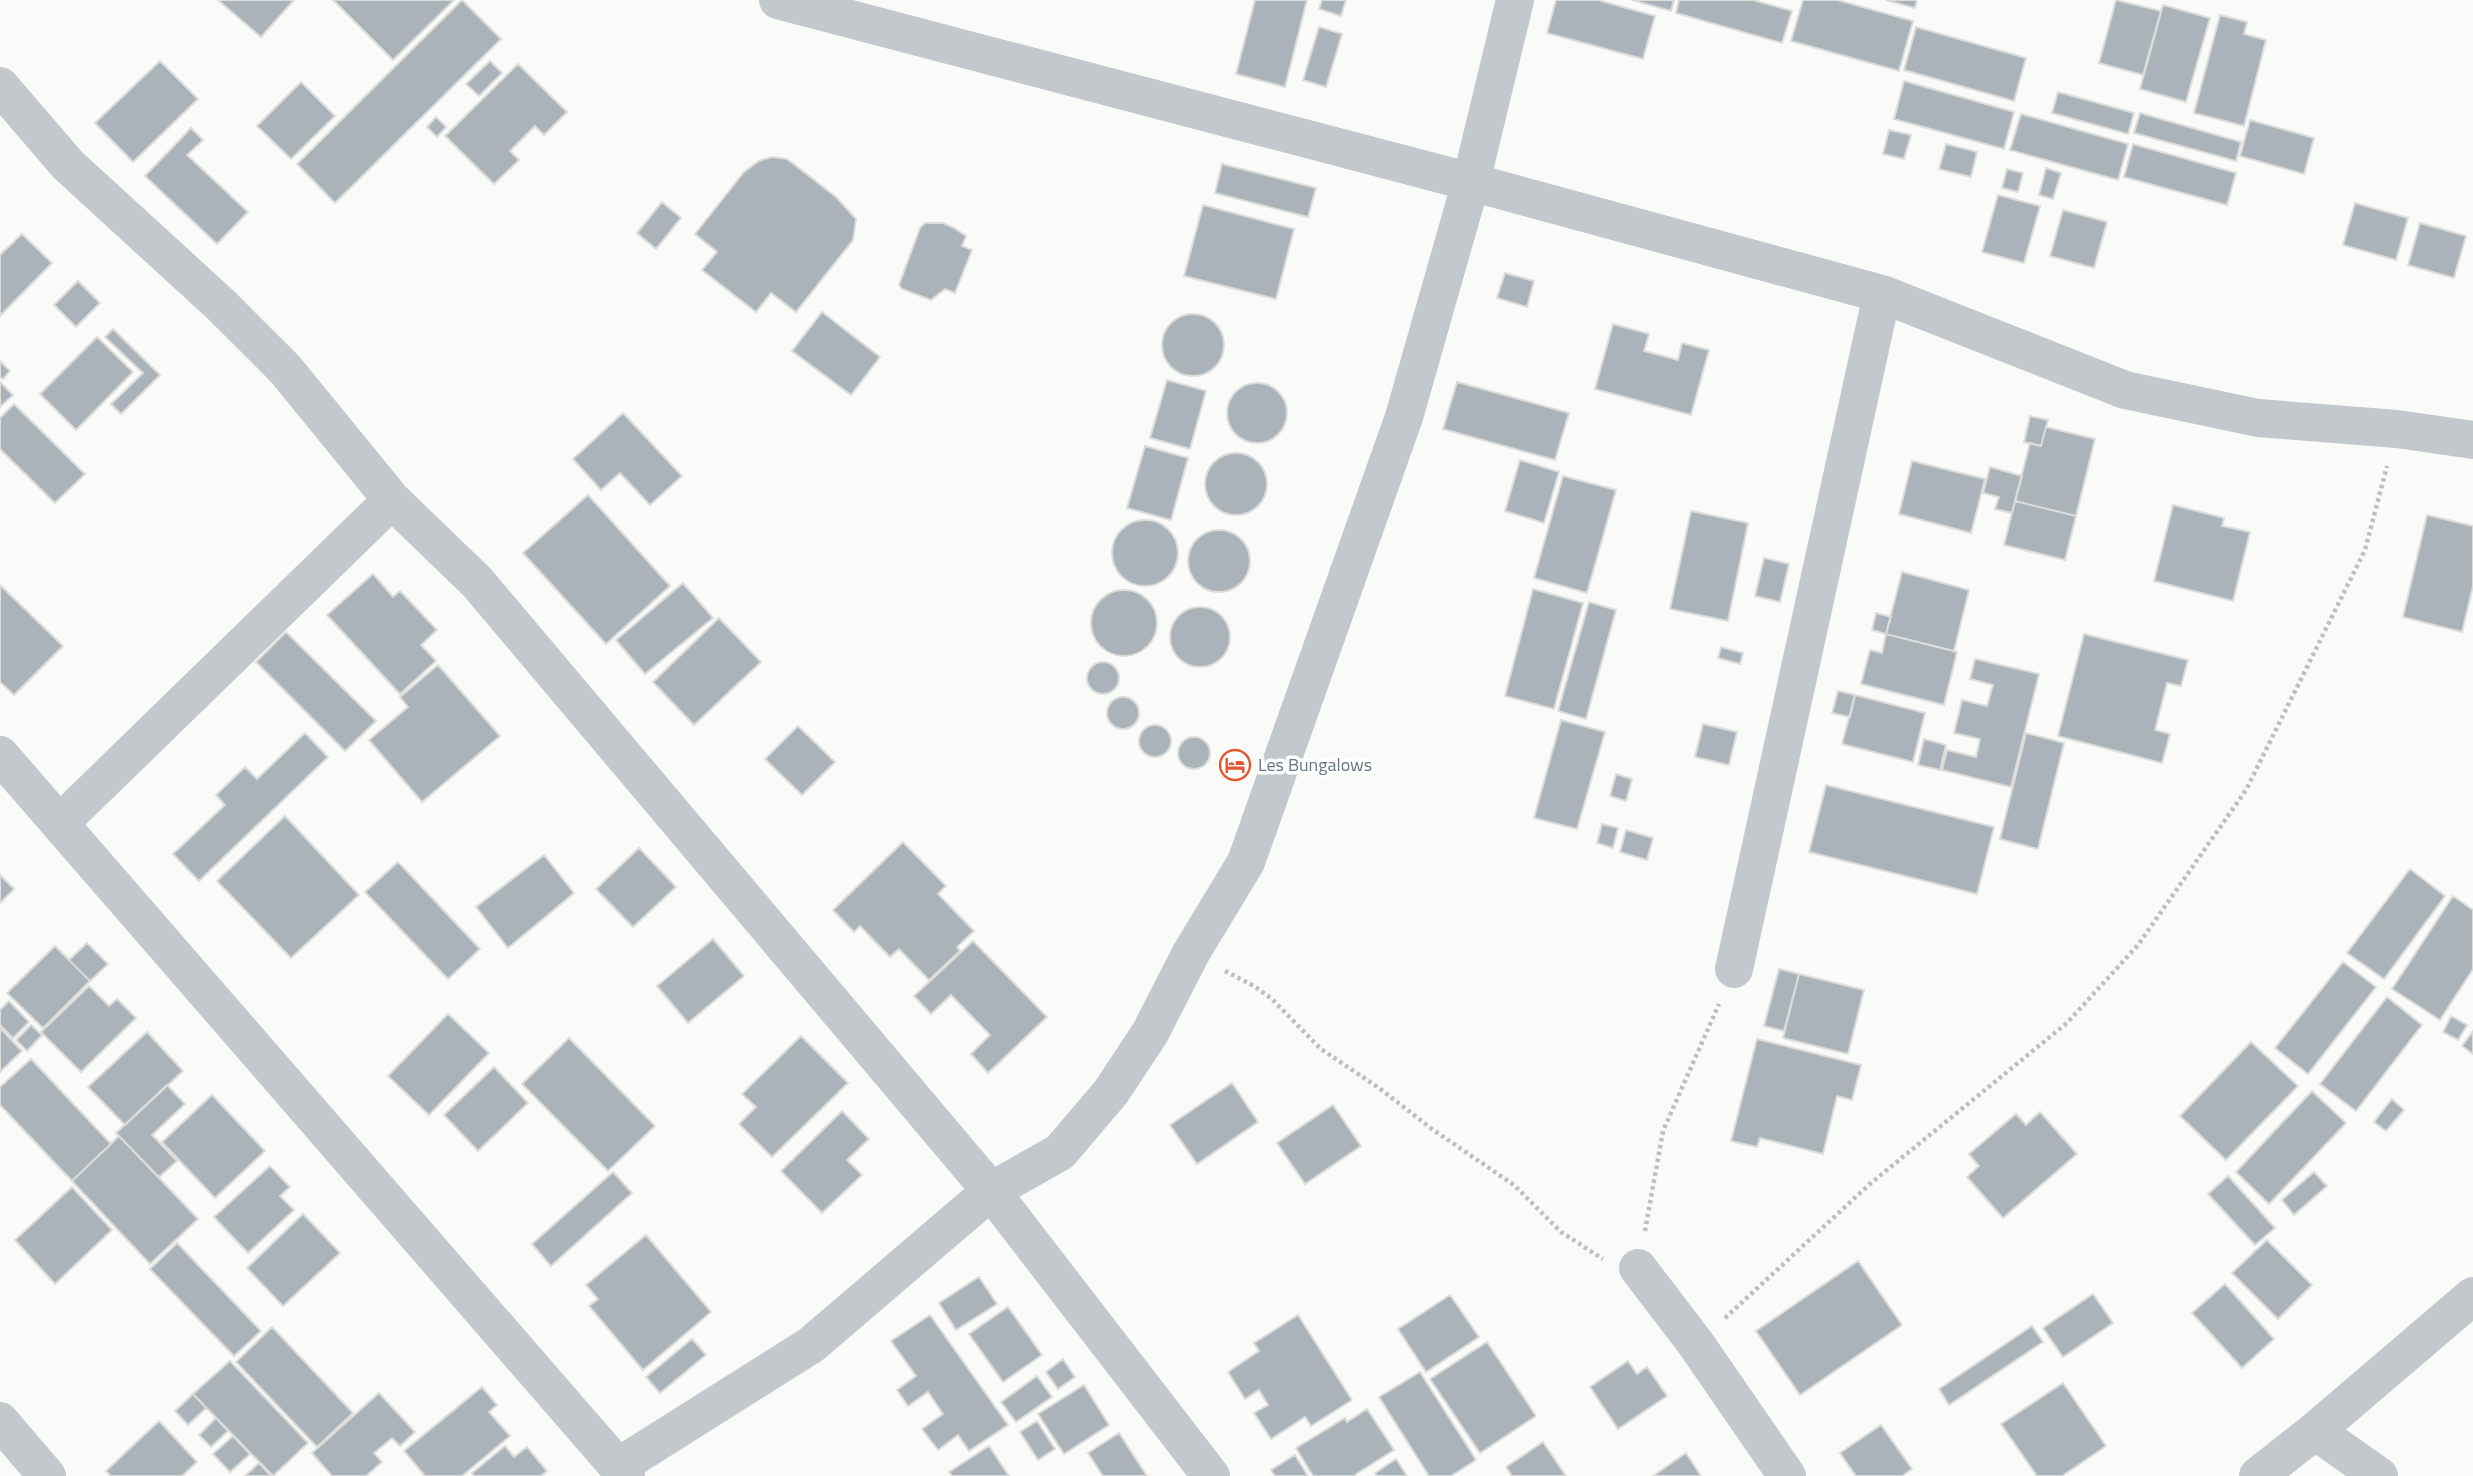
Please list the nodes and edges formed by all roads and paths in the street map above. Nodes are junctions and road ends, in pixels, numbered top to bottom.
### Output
1 (778, 0) edge
2 (1515, 0) edge
3 (0, 86) edge
4 (1471, 182) junction
5 (1882, 294) junction
6 (2397, 429) junction
7 (2473, 440) edge
8 (392, 500) junction
9 (0, 755) edge
10 (60, 823) junction
11 (1191, 953) junction
12 (1734, 969) joint
13 (991, 1191) junction
14 (1638, 1269) junction
15 (2473, 1296) edge
16 (1696, 1344) junction
17 (0, 1421) edge
18 (2315, 1432) junction
19 (623, 1471) edge
20 (47, 1476) edge
21 (1211, 1476) edge
22 (1787, 1476) edge
23 (2258, 1476) edge
24 (2379, 1476) edge

1 - 4 street
2 - 4 street
3 - 8 street
4 - 5 street
4 - 11 street
5 - 6 street
5 - 12 street
6 - 7 street
6 - 16 path
8 - 10 street
8 - 13 street
9 - 10 street
10 - 19 street
11 - 13 street
11 - 14 path
12 - 14 path
13 - 19 street
13 - 21 street
14 - 16 street
15 - 18 street
16 - 22 street
17 - 20 street
18 - 23 street
18 - 24 street

